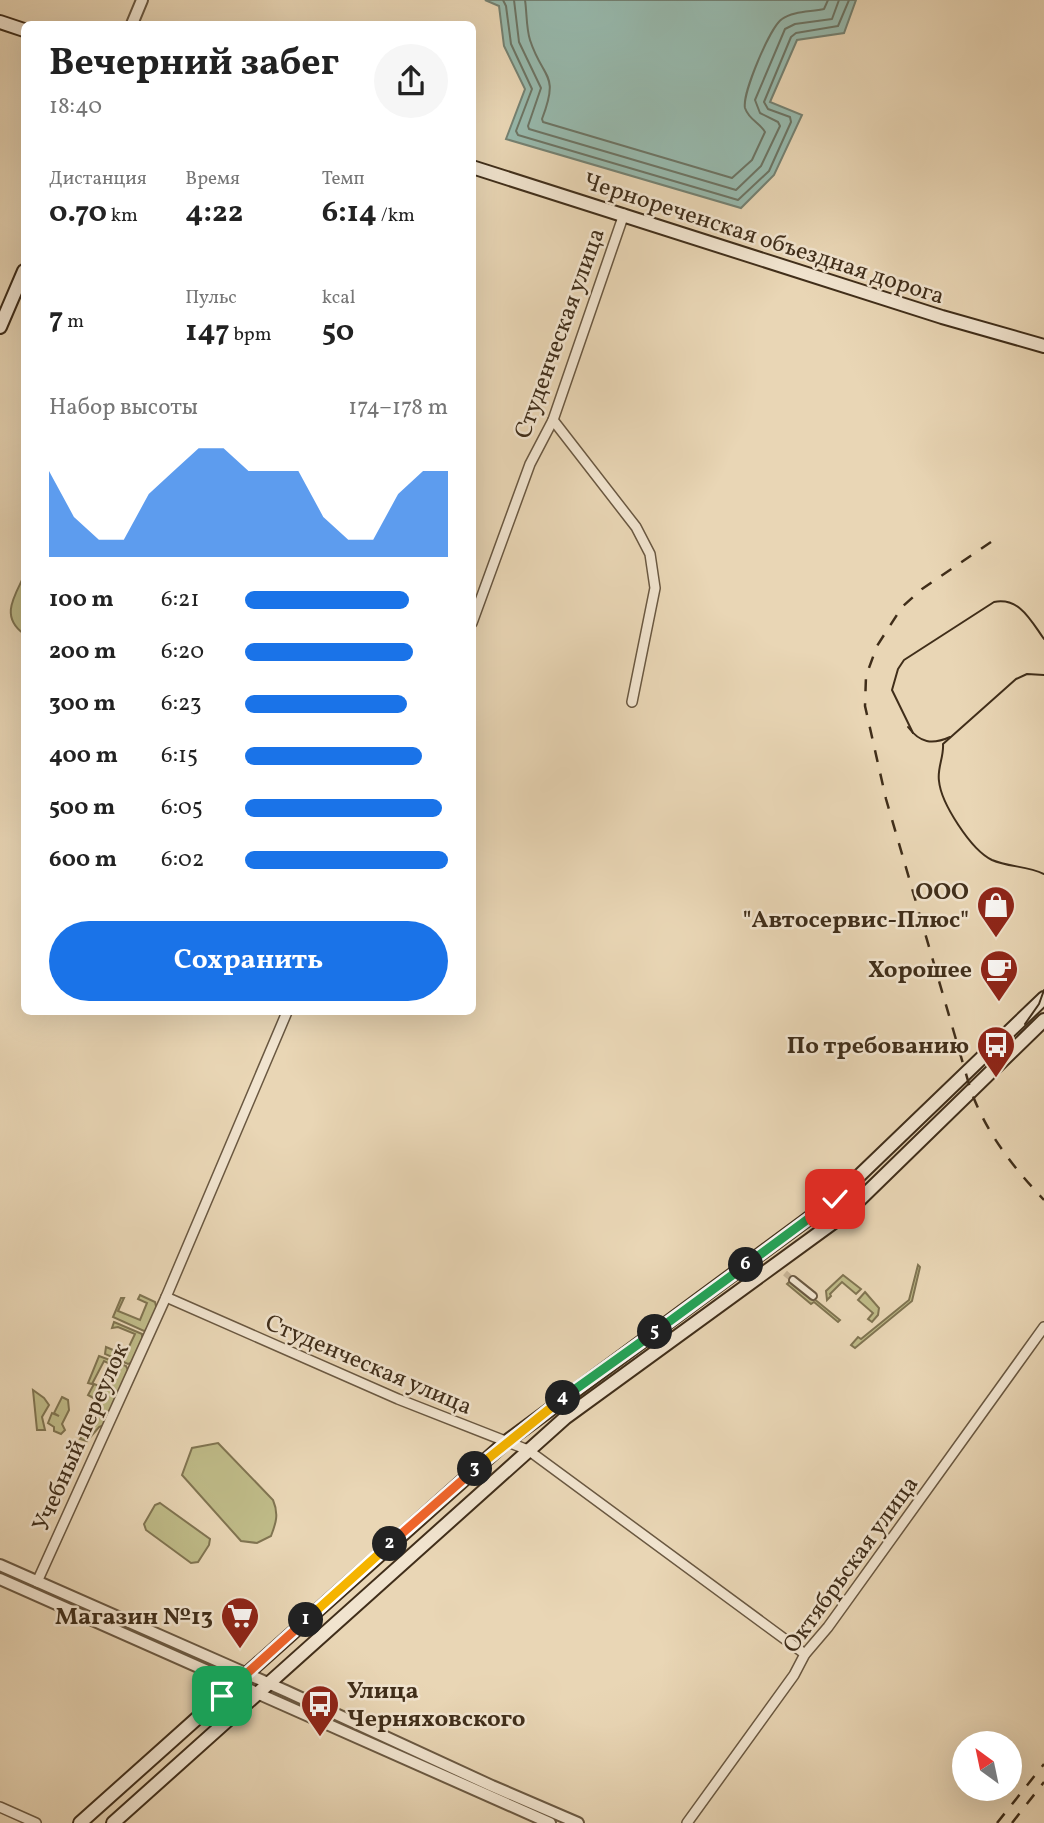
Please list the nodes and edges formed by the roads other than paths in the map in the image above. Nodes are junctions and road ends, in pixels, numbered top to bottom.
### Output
1 (142, 0) edge
2 (131, 21) edge
3 (0, 22) edge
4 (21, 29) edge
5 (476, 168) edge
6 (624, 214) junction
7 (21, 278) edge
8 (0, 327) edge
9 (1044, 346) edge
10 (553, 420) junction
11 (476, 612) edge
12 (632, 702) dead end
13 (1044, 998) edge
14 (286, 1015) edge
15 (1044, 1020) edge
16 (793, 1280) tunnel mouth
17 (813, 1296) dead end
18 (166, 1297) junction
19 (1044, 1327) edge
20 (506, 1442) junction
21 (528, 1450) junction
22 (0, 1565) edge
23 (0, 1579) edge
24 (37, 1582) junction
25 (32, 1593) junction
26 (805, 1654) junction
27 (247, 1674) junction
28 (236, 1683) junction
29 (268, 1683) junction
30 (257, 1693) junction
31 (0, 1807) edge
32 (36, 1823) edge
33 (80, 1823) edge
34 (113, 1823) edge
35 (550, 1823) edge
36 (578, 1823) edge
37 (687, 1823) edge

1 - 2 street
3 - 4 main road
5 - 6 main road, Чернореченская объездная дорога
6 - 9 main road, Чернореченская объездная дорога
6 - 10 street, Студенческая улица
7 - 8 main road
10 - 11 street, Студенческая улица
10 - 12 street
13 - 20 main road
14 - 18 street
15 - 21 main road
16 - 17 street
18 - 20 street, Студенческая улица
18 - 24 street, Учебный переулок
19 - 26 street, Октябрьская улица
20 - 21 street, Студенческая улица
20 - 27 main road
21 - 26 street, Студенческая улица
21 - 29 main road
22 - 24 street
23 - 25 street
24 - 25 street, Учебный переулок
24 - 27 street
25 - 28 street
26 - 37 street, Октябрьская улица
27 - 28 main road
27 - 29 street
28 - 30 street
28 - 33 main road
29 - 30 main road
29 - 36 street
30 - 34 main road
30 - 35 street
31 - 32 street

